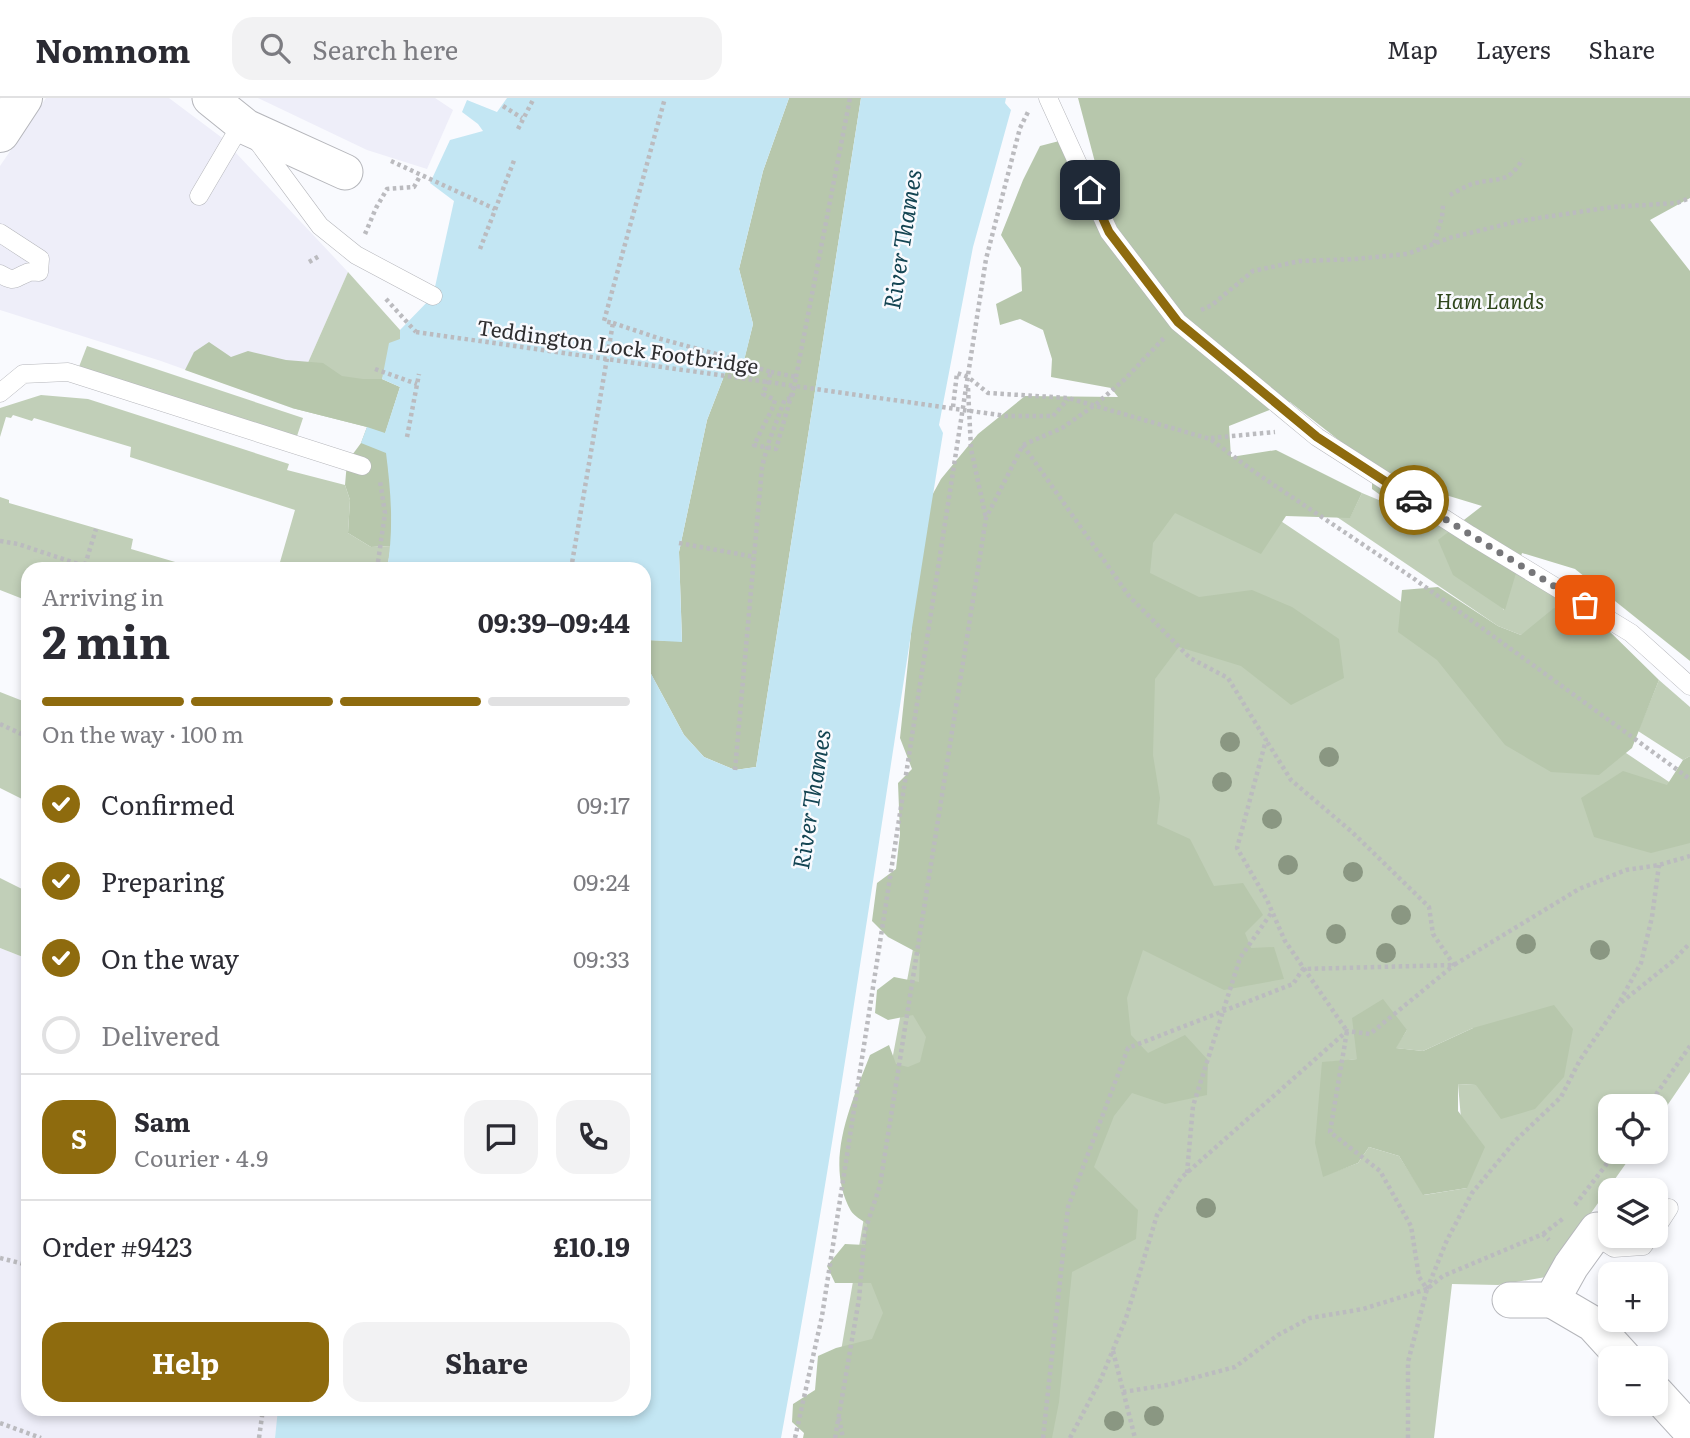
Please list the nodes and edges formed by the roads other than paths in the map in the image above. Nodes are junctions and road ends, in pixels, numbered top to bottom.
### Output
1 (23, 98) edge
2 (210, 98) edge
3 (1048, 98) edge
4 (244, 125) junction
5 (0, 133) edge
6 (345, 172) dead end
7 (199, 196) dead end
8 (0, 233) edge
9 (0, 274) edge
10 (433, 296) dead end
11 (0, 393) edge
12 (370, 468) road end
13 (1690, 686) edge
14 (1595, 1233) joint
15 (1598, 1235) edge
16 (1510, 1300) dead end
17 (1552, 1300) junction
18 (1613, 1346) edge
19 (1668, 1406) edge
20 (1690, 1430) edge

1 - 5 street
2 - 4 street
3 - 13 lane
4 - 6 street
4 - 7 lane
4 - 10 lane
8 - 9 lane
11 - 12 lane
14 - 15 lane
14 - 17 street
16 - 17 street
17 - 18 street
19 - 20 street

